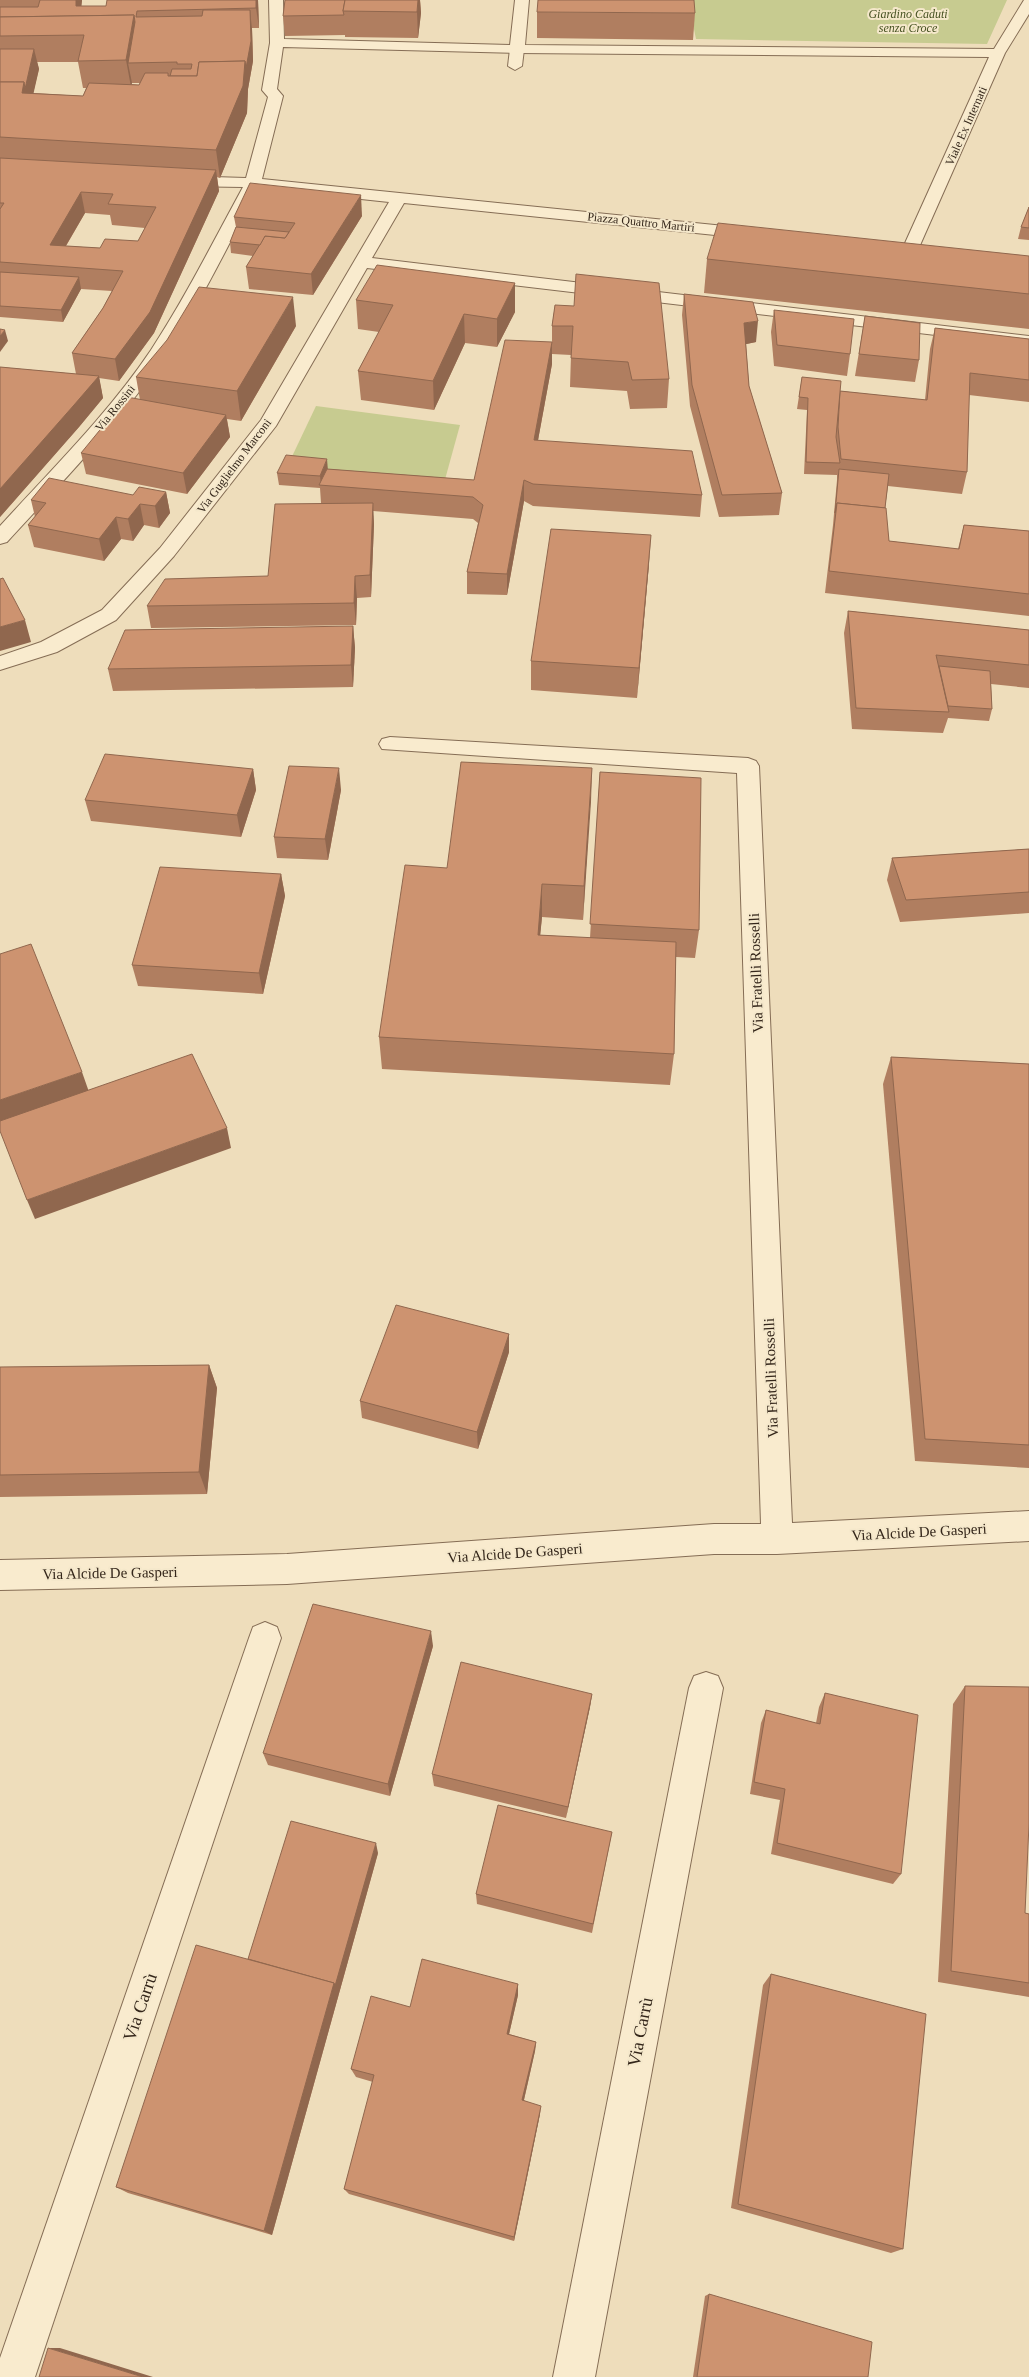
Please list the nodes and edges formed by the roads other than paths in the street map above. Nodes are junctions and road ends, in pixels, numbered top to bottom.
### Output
1 (276, 0) edge
2 (522, 0) edge
3 (1029, 3) edge
4 (277, 43) junction
5 (517, 49) junction
6 (998, 52) junction
7 (515, 66) dead end
8 (165, 180) edge
9 (253, 183) junction
10 (399, 198) junction
11 (770, 236) edge
12 (889, 249) edge
13 (909, 252) junction
14 (927, 254) edge
15 (362, 262) junction
16 (1029, 341) edge
17 (0, 538) edge
18 (0, 663) edge
19 (390, 744) dead end
20 (1029, 1526) edge
21 (777, 1539) junction
22 (0, 1575) edge
23 (265, 1638) dead end
24 (706, 1688) dead end
25 (14, 2377) edge
26 (574, 2377) edge

1 - 4 street
2 - 5 street
3 - 6 street, Viale Ex Internati
4 - 5 street
4 - 9 street, Via Rossini
5 - 6 street
5 - 7 street
6 - 13 street, Viale Ex Internati
8 - 9 street, Piazza Quattro Martiri
9 - 10 street, Piazza Quattro Martiri
9 - 17 street, Via Rossini
10 - 11 street, Piazza Quattro Martiri
10 - 15 street, Via Guglielmo Marconi
12 - 13 street
13 - 14 street
15 - 16 street
15 - 18 street, Via Guglielmo Marconi
19 - 21 street, Via Fratelli Rosselli
20 - 21 street, Via Alcide De Gasperi
21 - 22 street, Via Alcide De Gasperi
23 - 25 street, Via Carrù
24 - 26 street, Via Carrù

